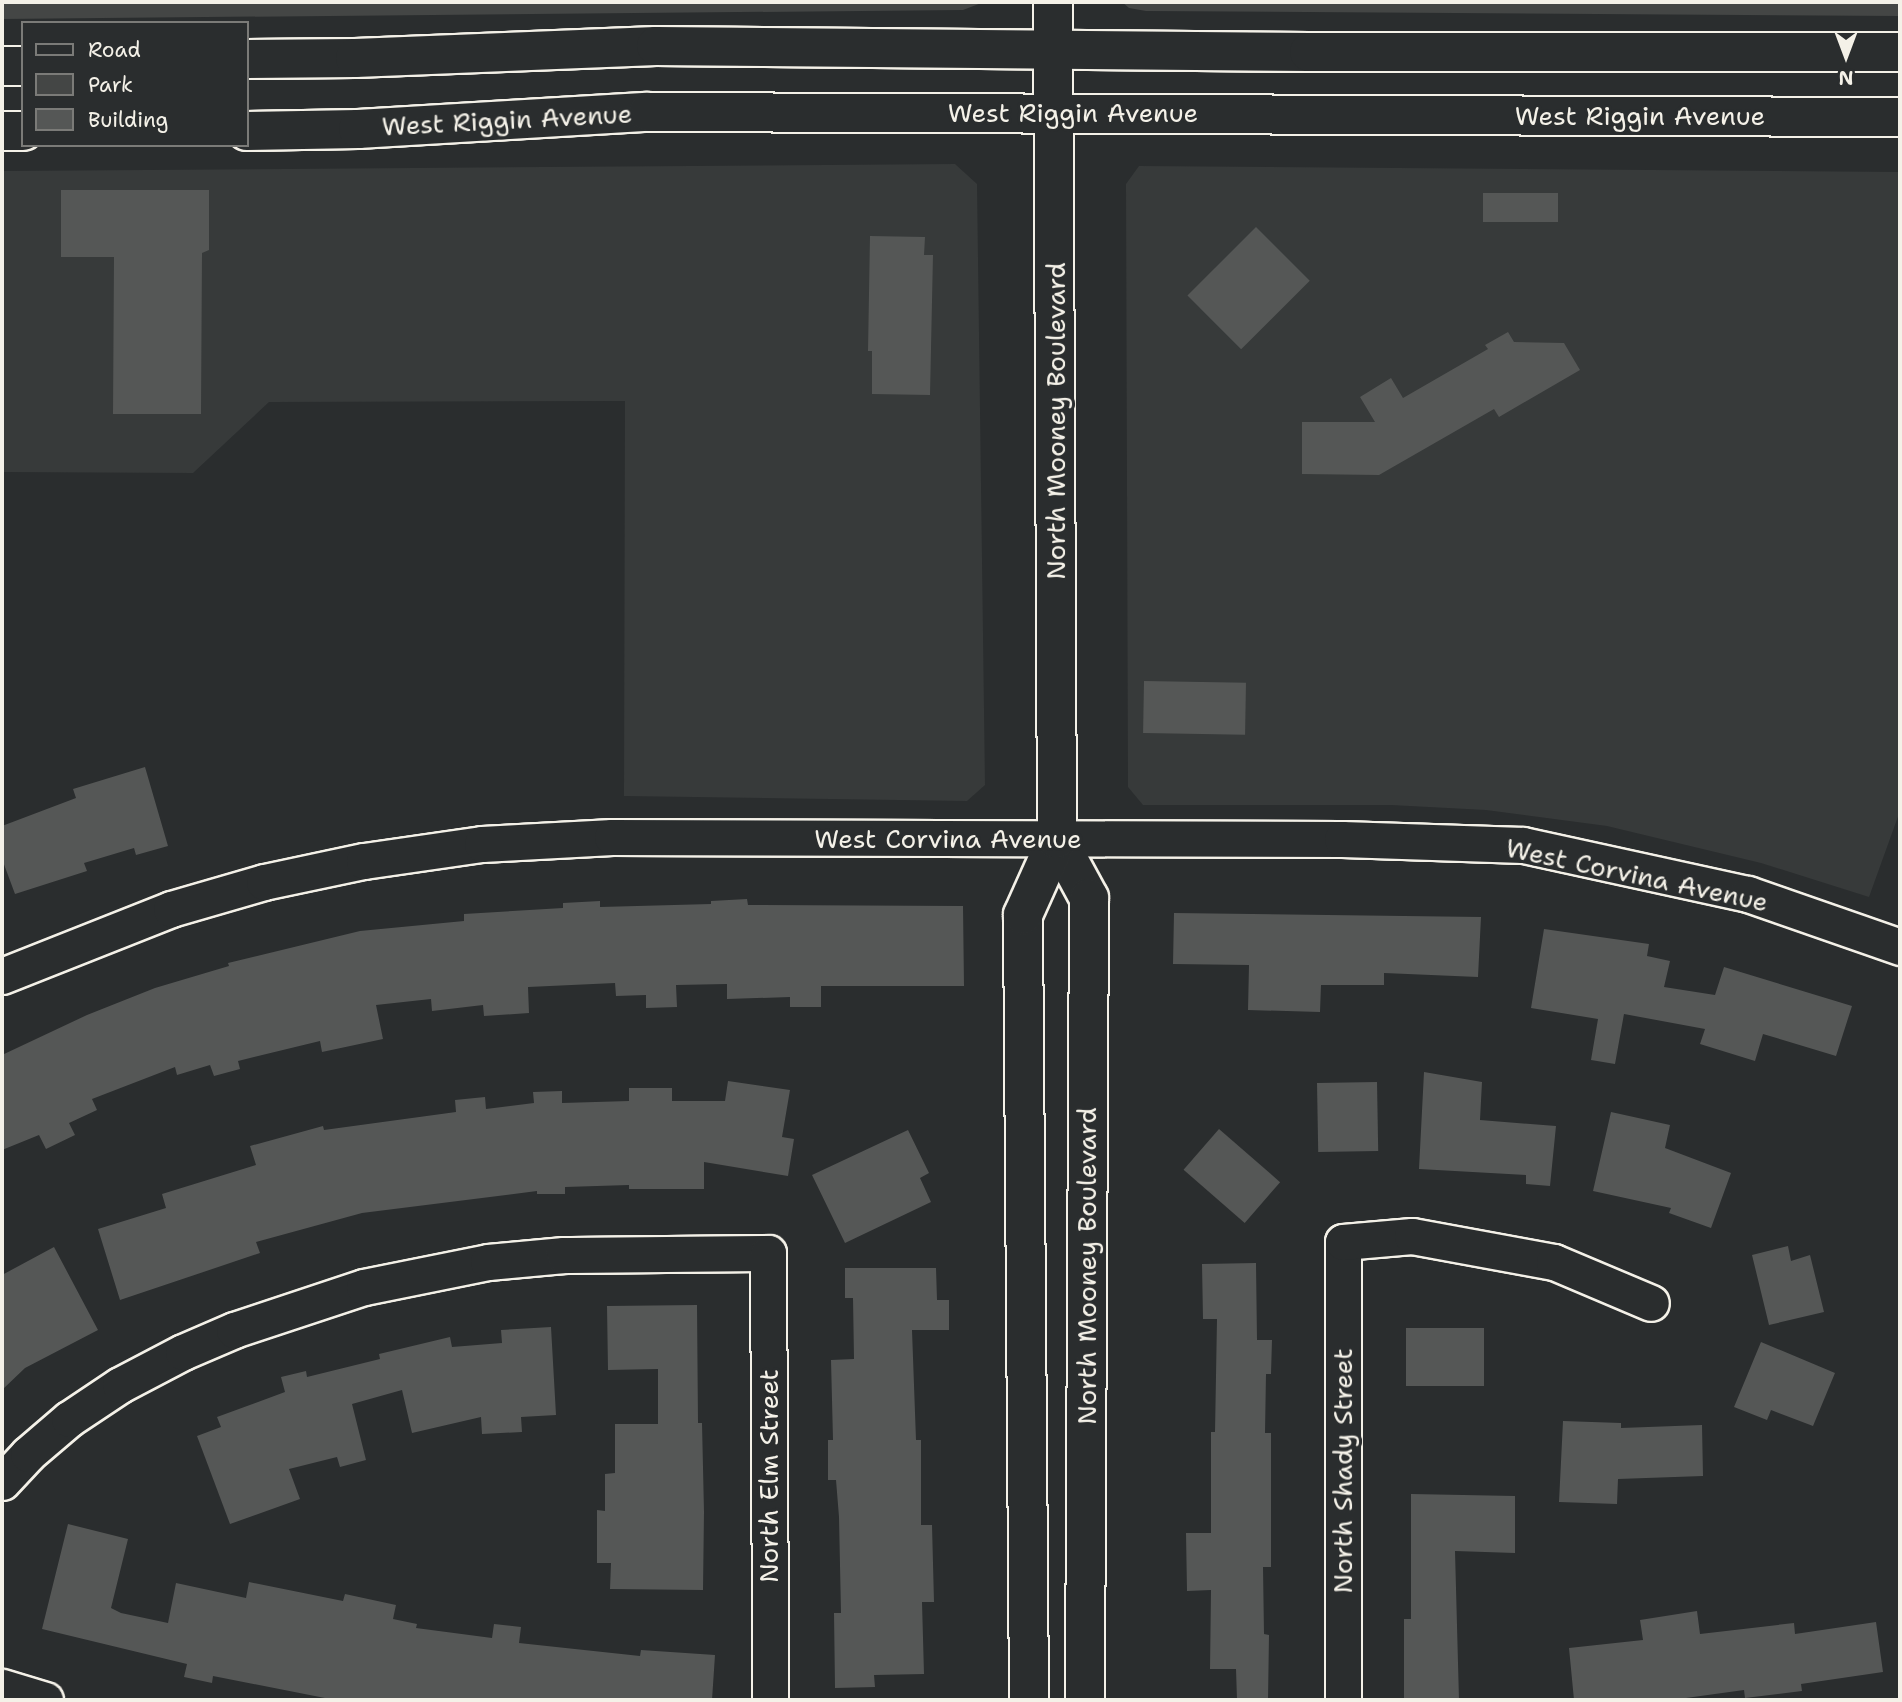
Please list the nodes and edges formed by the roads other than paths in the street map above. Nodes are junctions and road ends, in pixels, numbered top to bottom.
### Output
1 (1053, 2) edge
2 (1054, 50) junction
3 (1900, 52) edge
4 (248, 59) edge
5 (2, 66) edge
6 (21, 66) edge
7 (1055, 112) junction
8 (1900, 117) edge
9 (2, 131) edge
10 (21, 131) edge
11 (248, 131) edge
12 (1057, 839) junction
13 (1900, 947) edge
14 (2, 976) edge
15 (1651, 1303) dead end
16 (2, 1482) edge
17 (2, 1687) edge
18 (45, 1700) edge
19 (770, 1700) edge
20 (1029, 1700) edge
21 (1085, 1700) edge
22 (1343, 1700) edge

1 - 2 main road, North Mooney Boulevard
2 - 3 main road
2 - 4 main road
2 - 7 main road, North Mooney Boulevard
5 - 6 main road
7 - 8 main road, West Riggin Avenue
7 - 11 main road, West Riggin Avenue
7 - 12 main road, North Mooney Boulevard
9 - 10 main road
12 - 13 street, West Corvina Avenue
12 - 14 street, West Corvina Avenue
12 - 20 main road, North Mooney Boulevard
12 - 21 main road, North Mooney Boulevard
15 - 22 street, North Shady Street
16 - 19 street, North Elm Street
17 - 18 street

